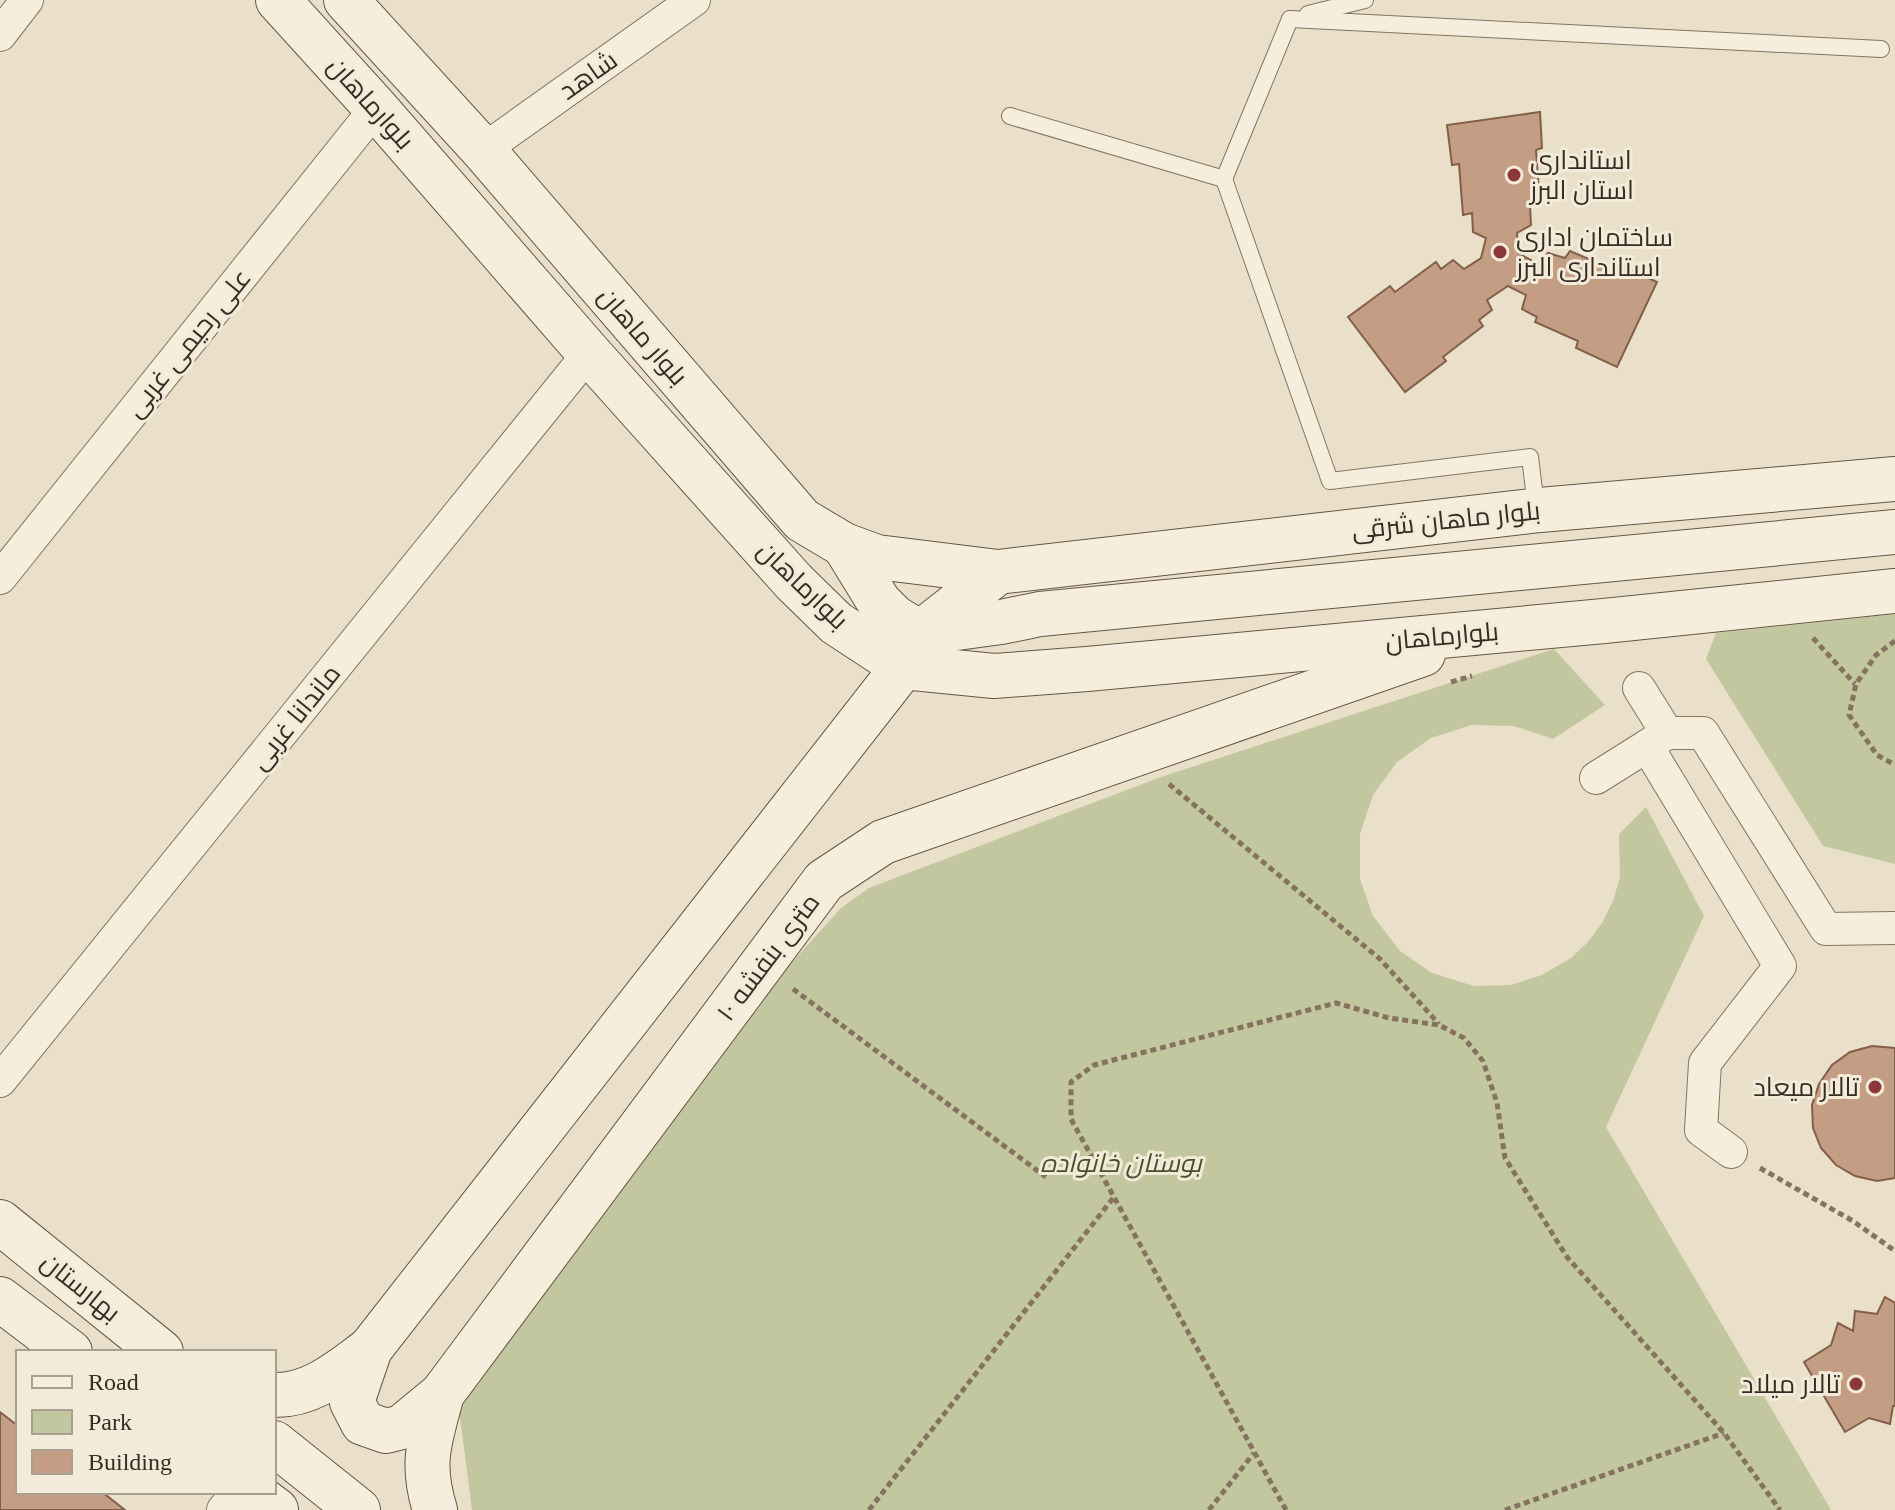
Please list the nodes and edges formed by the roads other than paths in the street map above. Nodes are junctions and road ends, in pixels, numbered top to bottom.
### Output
1 (27, 0) edge
2 (278, 0) edge
3 (346, 0) edge
4 (694, 0) edge
5 (1365, 0) edge
6 (1290, 19) junction
7 (0, 35) edge
8 (1881, 49) dead end
9 (376, 108) junction
10 (1010, 116) dead end
11 (483, 150) junction
12 (1224, 179) junction
13 (589, 353) junction
14 (1895, 479) edge
15 (1534, 490) dead end
16 (1895, 532) edge
17 (844, 545) junction
18 (998, 572) junction
19 (0, 578) edge
20 (1895, 591) edge
21 (911, 650) junction
22 (1487, 652) junction
23 (1639, 688) dead end
24 (1657, 739) junction
25 (1596, 778) dead end
26 (1895, 928) edge
27 (0, 1081) edge
28 (1731, 1152) road end
29 (0, 1222) edge
30 (0, 1299) edge
31 (370, 1349) junction
32 (67, 1350) edge
33 (159, 1350) edge
34 (442, 1394) junction
35 (276, 1395) edge
36 (276, 1445) edge
37 (236, 1494) edge
38 (255, 1494) edge
39 (223, 1510) edge
40 (276, 1510) edge
41 (358, 1510) edge
42 (435, 1510) edge

1 - 7 street
2 - 9 main road, بلوارماهان
3 - 11 main road, بلوار ماهان
4 - 11 street, شاهد
5 - 6 lane
6 - 8 lane
6 - 12 lane
9 - 13 main road, بلوارماهان
9 - 19 street, علی رحیمی غربی
10 - 12 lane
11 - 17 main road, بلوار ماهان
12 - 15 lane
13 - 21 main road, بلوارماهان
13 - 27 street, ماندانا غربی
14 - 18 main road, بلوار ماهان شرقی
16 - 21 main road
17 - 18 main road, بلوار ماهان
17 - 21 main road
18 - 21 main road
20 - 22 main road, بلوارماهان
21 - 22 main road, بلوارماهان
21 - 31 main road
22 - 34 main road, ۱۰ متری بنفشه
23 - 24 street
24 - 25 street
24 - 26 street
24 - 28 street
29 - 33 main road, بهارستان
30 - 32 main road
31 - 34 main road
31 - 35 main road
34 - 42 main road, ۱۰ متری بنفشه
36 - 41 main road
37 - 39 street
38 - 40 main road

